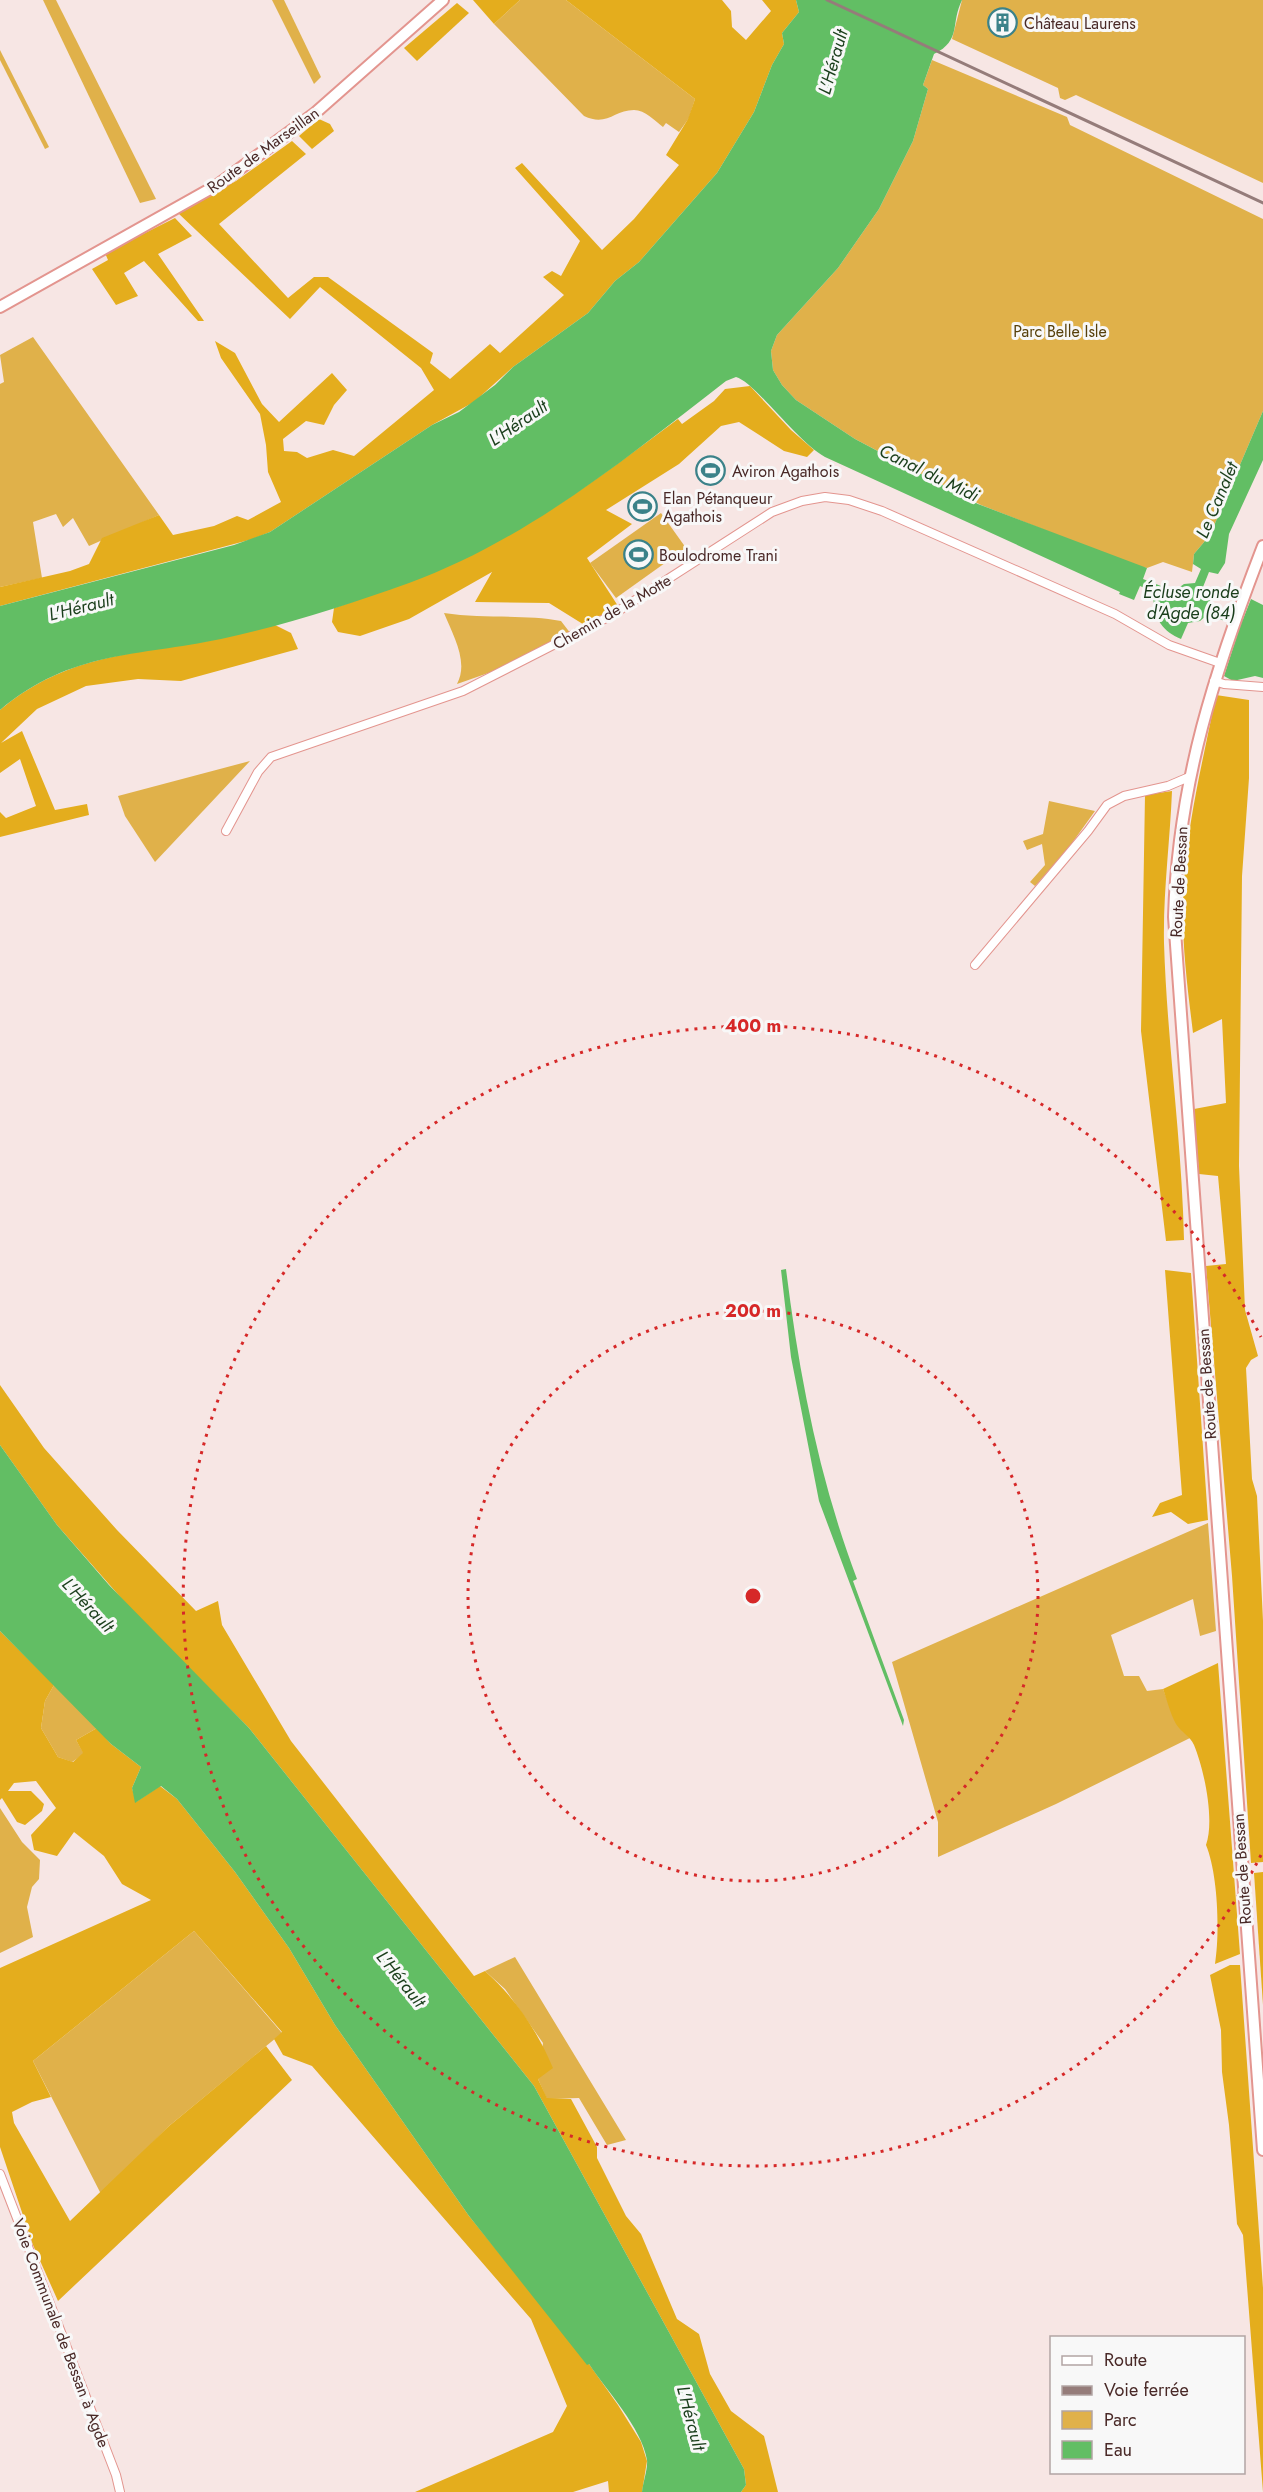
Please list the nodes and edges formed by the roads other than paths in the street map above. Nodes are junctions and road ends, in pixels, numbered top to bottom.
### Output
1 (442, 0) edge
2 (0, 307) edge
3 (1263, 546) edge
4 (1220, 663) junction
5 (1214, 681) junction
6 (1263, 687) edge
7 (1188, 781) junction
8 (226, 831) dead end
9 (975, 965) dead end
10 (1263, 2150) edge
11 (0, 2174) edge
12 (120, 2492) edge

1 - 2 main road, Route de Marseillan
3 - 4 main road, Route de Bessan
4 - 5 main road, Route de Bessan
4 - 8 street, Chemin de la Motte
5 - 6 street
5 - 7 main road, Route de Bessan
7 - 9 street
7 - 10 main road, Route de Bessan
11 - 12 street, Voie Communale de Bessan à Agde

